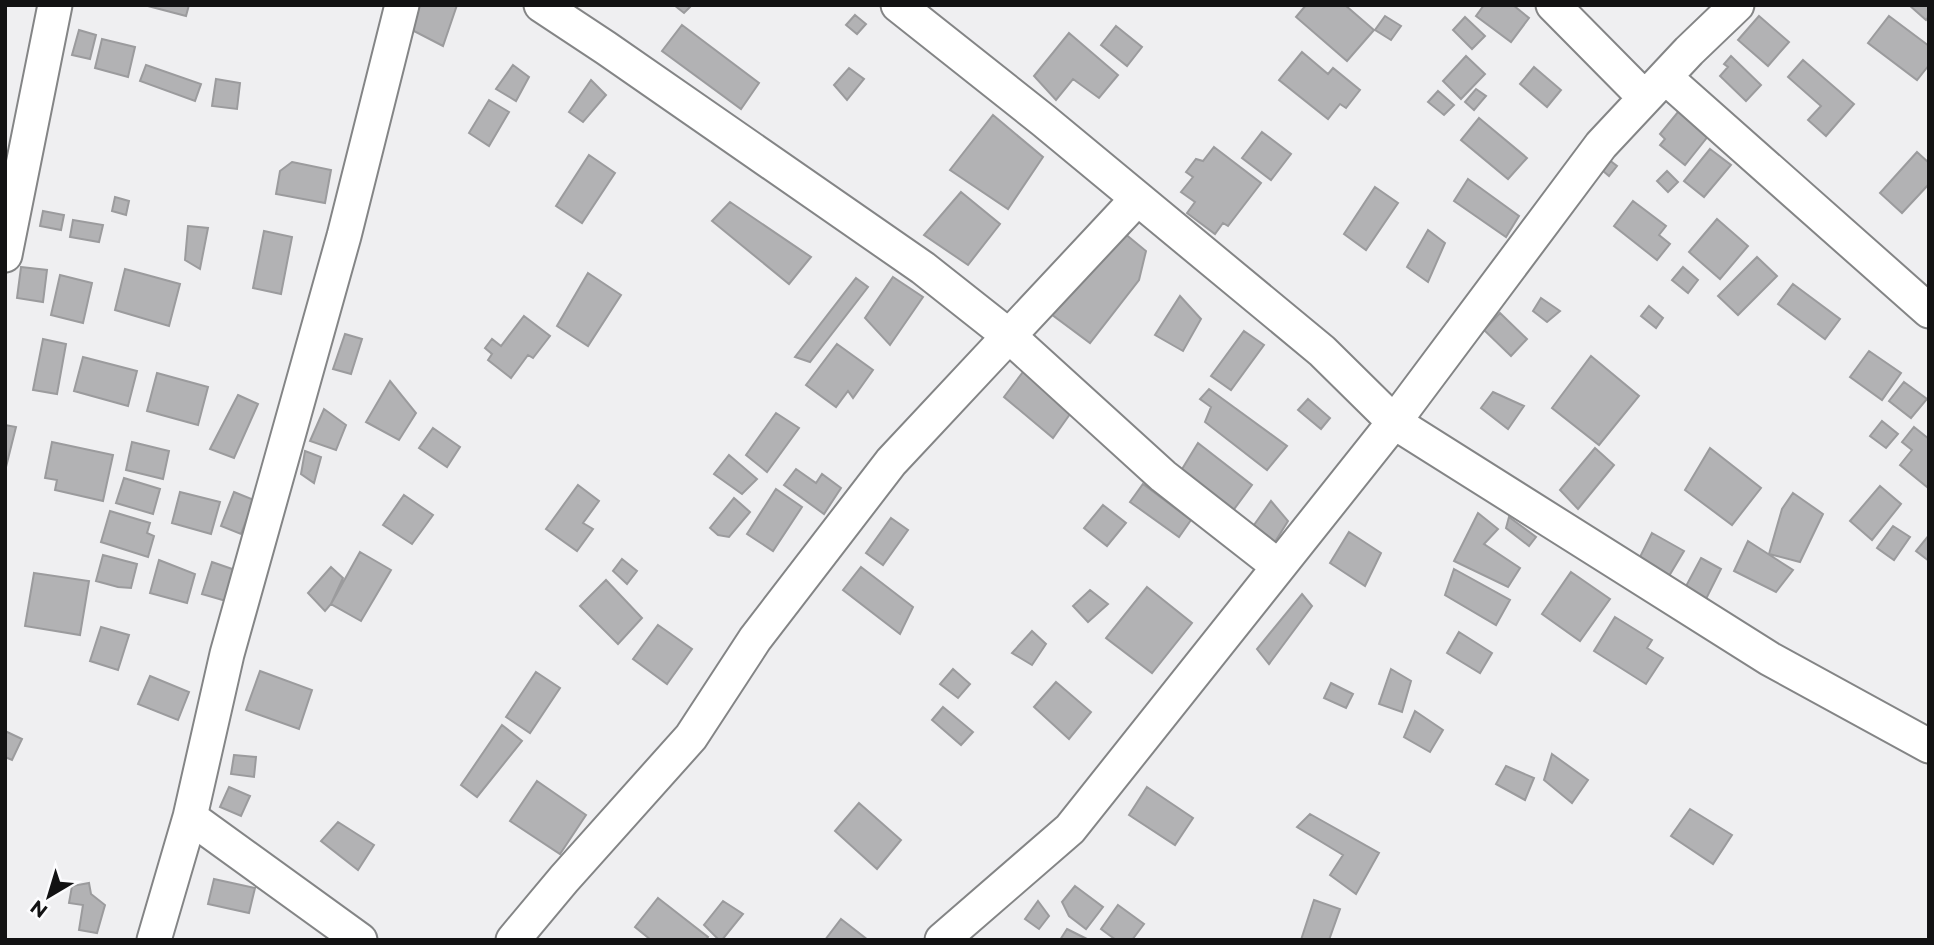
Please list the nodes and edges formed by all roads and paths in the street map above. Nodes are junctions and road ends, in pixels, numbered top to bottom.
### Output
1 (55, 5) edge
2 (402, 5) edge
3 (541, 5) edge
4 (898, 5) edge
5 (1553, 5) edge
6 (1737, 5) edge
7 (1655, 87) junction
8 (1137, 199) junction
9 (5, 255) edge
10 (1929, 311) edge
11 (1009, 336) junction
12 (1394, 422) junction
13 (1278, 566) junction
14 (1929, 746) edge
15 (190, 817) junction
16 (154, 940) edge
17 (360, 940) edge
18 (513, 940) edge
19 (942, 940) edge

1 - 9 street
2 - 15 street
3 - 11 street
4 - 8 street
5 - 7 street
6 - 7 street
7 - 10 street
7 - 12 street
8 - 11 street
8 - 12 street
11 - 13 street
11 - 18 street
12 - 13 street
12 - 14 street
13 - 19 street
15 - 16 street
15 - 17 street

